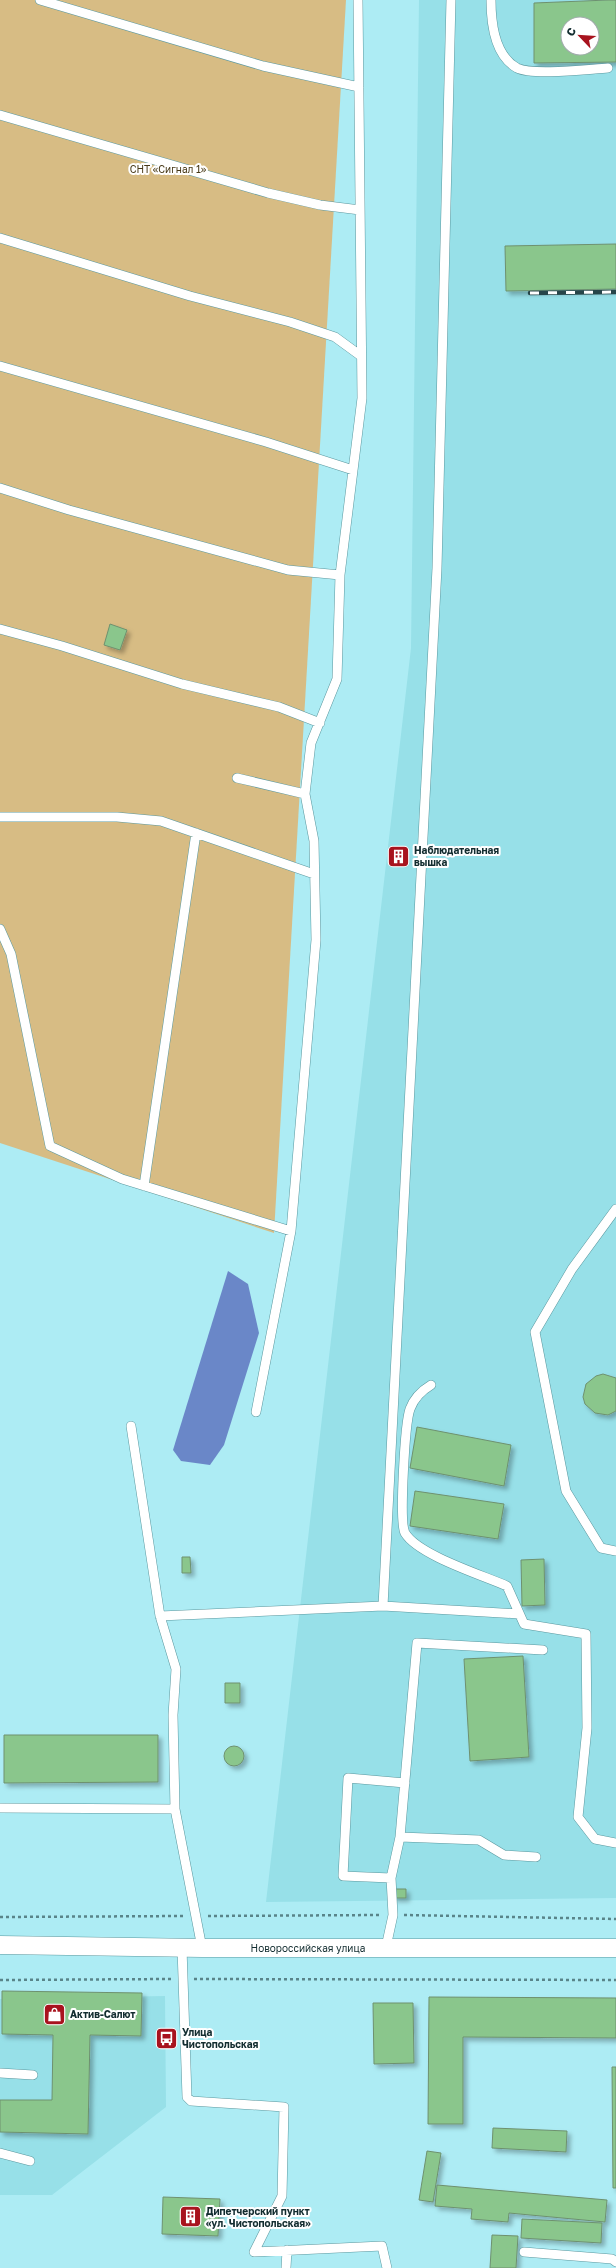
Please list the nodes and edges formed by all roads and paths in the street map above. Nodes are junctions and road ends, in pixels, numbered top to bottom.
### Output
1 (40, 0) edge
2 (358, 0) edge
3 (451, 0) edge
4 (491, 0) edge
5 (608, 68) dead end
6 (359, 87) junction
7 (0, 115) edge
8 (360, 210) junction
9 (0, 238) edge
10 (361, 356) junction
11 (0, 366) edge
12 (353, 470) junction
13 (0, 488) edge
14 (340, 575) junction
15 (0, 629) edge
16 (320, 723) junction
17 (237, 778) dead end
18 (305, 794) junction
19 (0, 817) edge
20 (196, 833) junction
21 (314, 874) junction
22 (0, 929) edge
23 (144, 1186) junction
24 (616, 1209) edge
25 (291, 1231) junction
26 (431, 1385) dead end
27 (256, 1412) dead end
28 (132, 1426) dead end
29 (616, 1551) edge
30 (383, 1606) junction
31 (519, 1614) junction
32 (160, 1616) junction
33 (543, 1650) dead end
34 (405, 1783) junction
35 (0, 1808) edge
36 (175, 1809) junction
37 (400, 1837) junction
38 (616, 1843) edge
39 (536, 1857) dead end
40 (391, 1878) junction
41 (393, 1915) junction
42 (196, 1916) junction
43 (0, 1917) edge
44 (616, 1919) edge
45 (0, 1945) edge
46 (386, 1947) junction
47 (182, 1948) junction
48 (202, 1948) junction
49 (616, 1948) edge
50 (185, 1979) junction
51 (0, 1980) edge
52 (616, 1980) edge
53 (0, 2073) edge
54 (33, 2075) dead end
55 (0, 2153) edge
56 (30, 2161) dead end
57 (287, 2250) junction
58 (524, 2252) dead end
59 (616, 2262) edge
60 (286, 2268) edge
61 (387, 2268) edge

1 - 6 lane
2 - 6 lane
3 - 30 lane
4 - 5 lane
6 - 8 lane
7 - 8 lane
8 - 10 lane
9 - 10 lane
10 - 12 lane
11 - 12 lane
12 - 14 lane
13 - 14 lane
14 - 16 lane
15 - 16 lane
16 - 18 lane
17 - 18 lane
18 - 21 lane
19 - 20 lane
20 - 21 lane
20 - 23 lane
21 - 25 lane
22 - 23 lane
23 - 25 lane
24 - 29 lane
25 - 27 lane
26 - 31 lane
28 - 32 lane
30 - 31 lane
30 - 32 lane
31 - 38 lane
32 - 36 lane
33 - 34 lane
34 - 37 lane
34 - 40 lane
35 - 36 lane
36 - 42 lane
37 - 39 lane
37 - 40 lane
40 - 41 lane
41 - 42 path
41 - 44 path
41 - 46 lane
42 - 43 path
42 - 48 lane
45 - 47 street, Новороссийская улица
46 - 48 street, Новороссийская улица
46 - 49 street, Новороссийская улица
47 - 48 street, Новороссийская улица
47 - 50 lane
50 - 51 path
50 - 52 path
50 - 57 lane
53 - 54 lane
55 - 56 lane
57 - 60 lane
57 - 61 lane
58 - 59 lane

